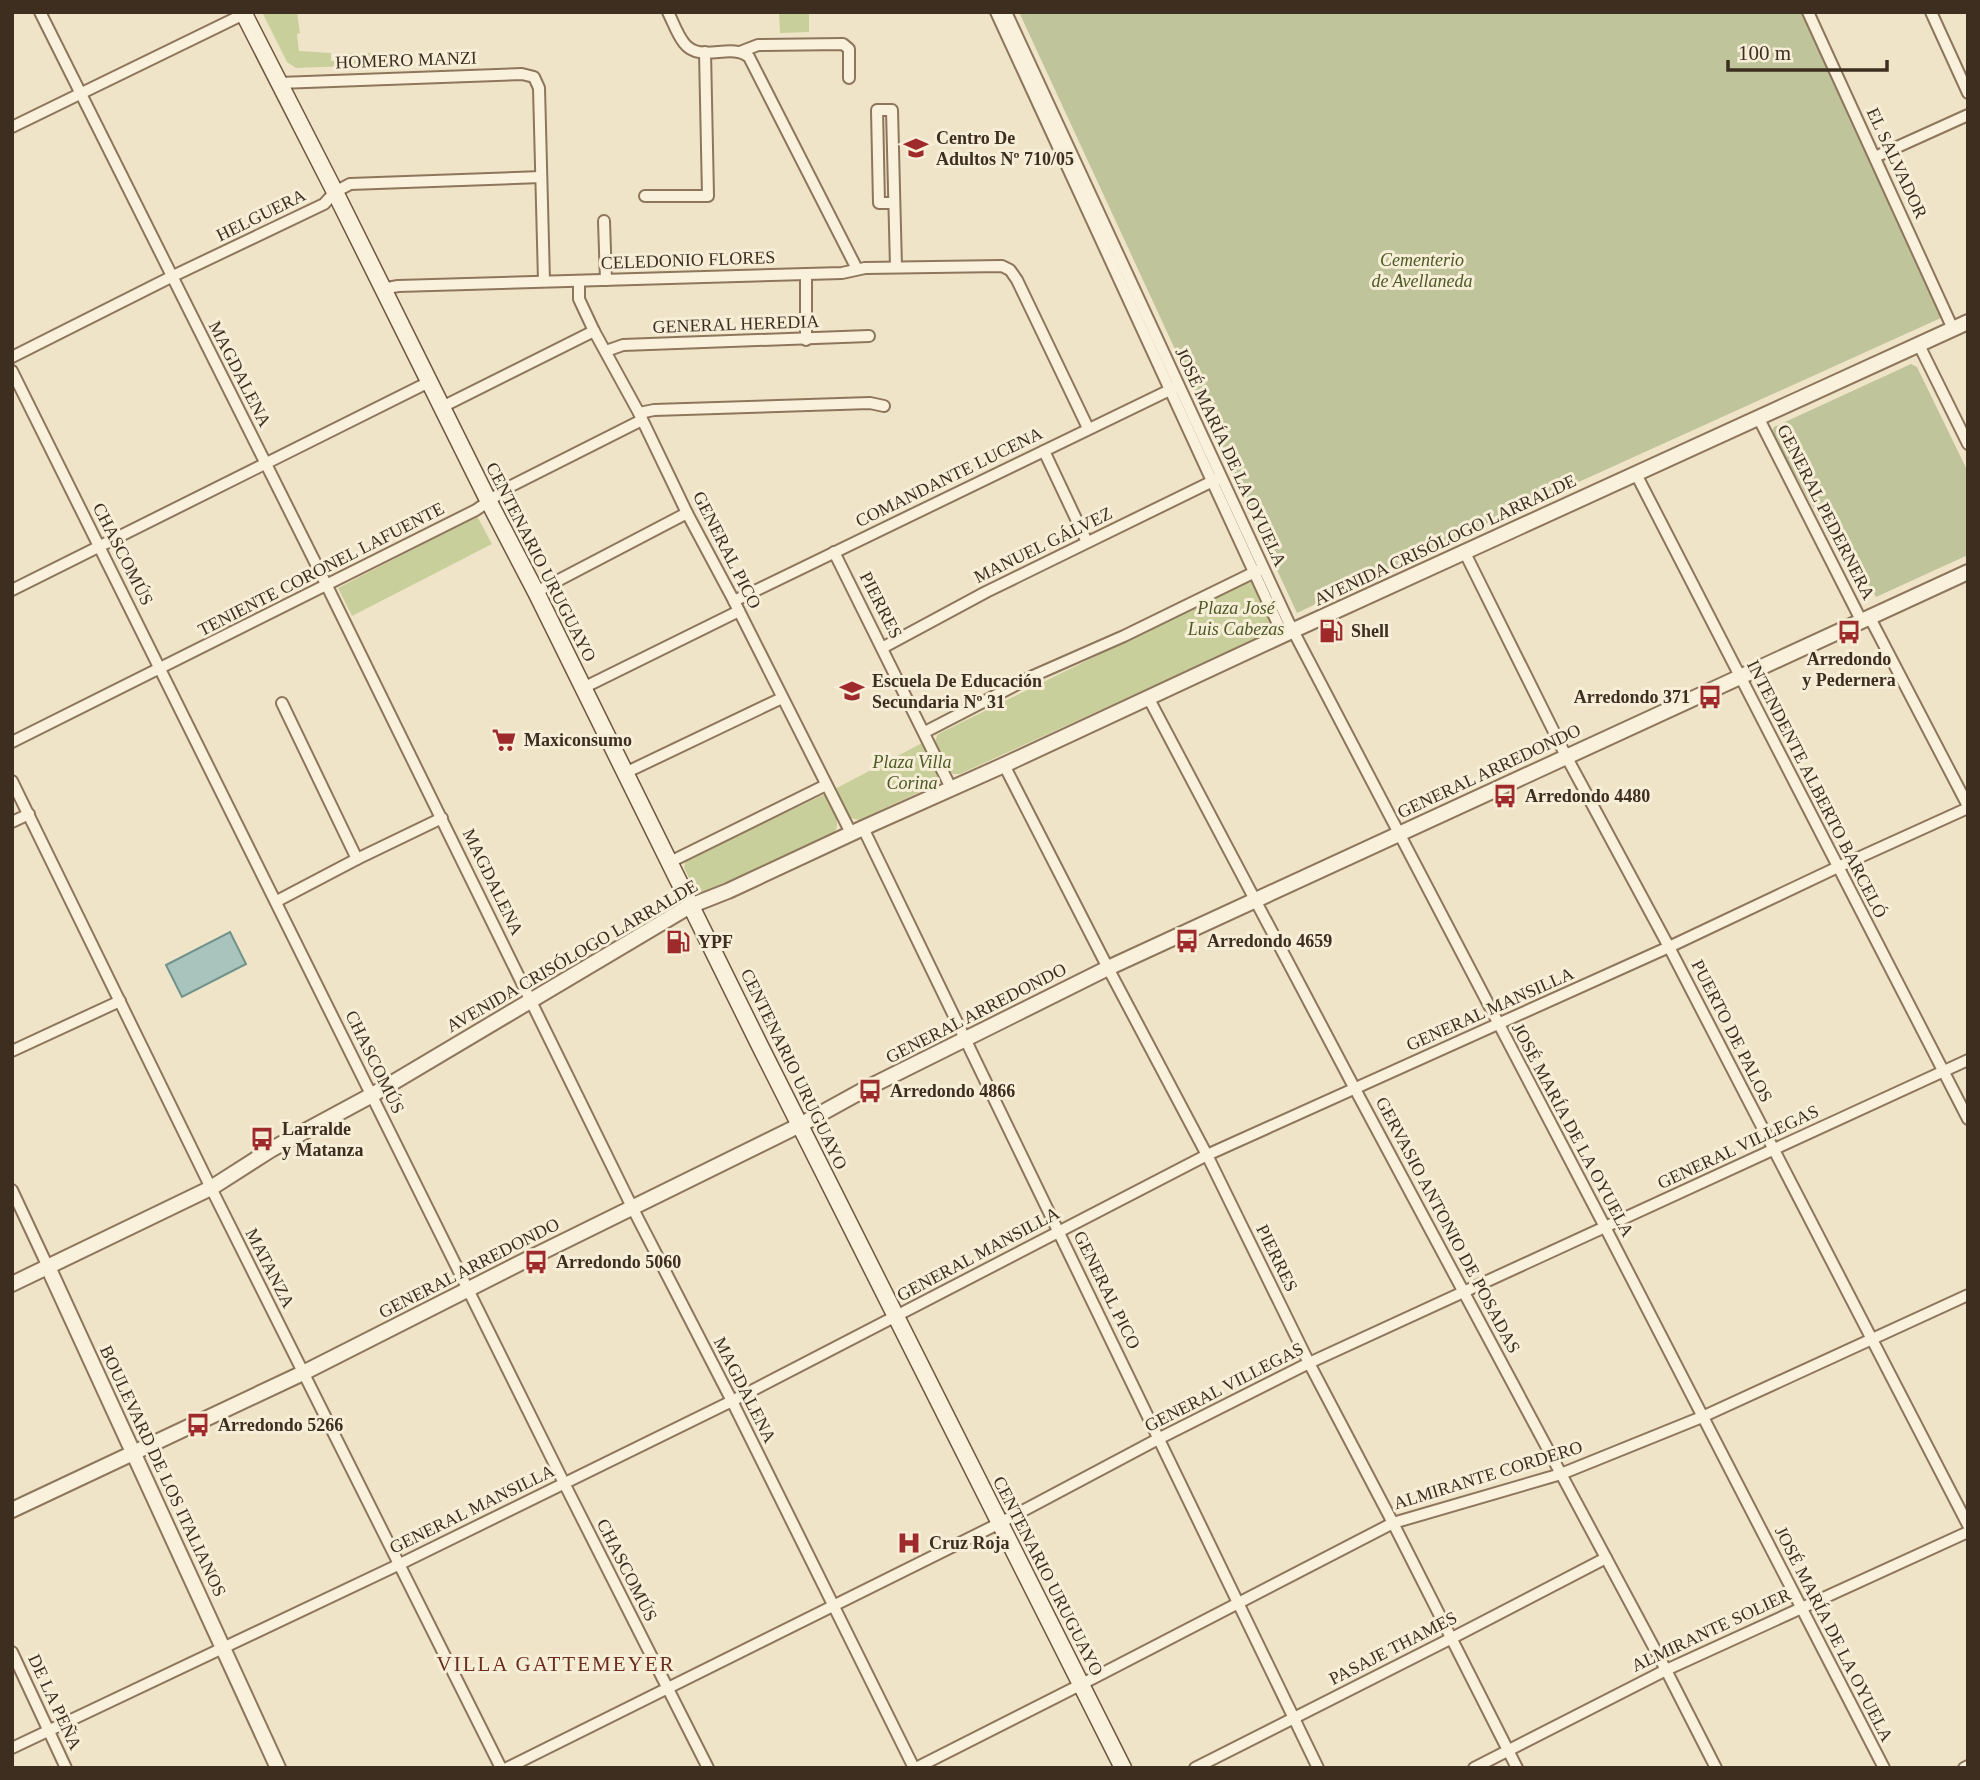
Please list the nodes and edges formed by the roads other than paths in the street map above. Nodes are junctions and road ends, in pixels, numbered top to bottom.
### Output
1 (40, 12) edge
2 (668, 12) edge
3 (996, 12) edge
4 (1006, 12) edge
5 (1808, 12) edge
6 (1931, 12) edge
7 (243, 13) edge
8 (705, 52) junction
9 (740, 52) junction
10 (849, 78) dead end
11 (279, 83) junction
12 (80, 93) junction
13 (1968, 93) edge
14 (1968, 115) edge
15 (12, 127) edge
16 (1875, 157) junction
17 (541, 177) junction
18 (335, 192) junction
19 (645, 196) dead end
20 (894, 203) junction
21 (604, 221) dead end
22 (896, 267) junction
23 (857, 269) junction
24 (806, 274) junction
25 (171, 277) junction
26 (606, 280) junction
27 (544, 281) junction
28 (579, 281) junction
29 (382, 289) junction
30 (1968, 322) edge
31 (1953, 329) junction
32 (594, 331) junction
33 (869, 336) dead end
34 (806, 340) junction
35 (1919, 345) junction
36 (606, 351) junction
37 (12, 357) edge
38 (12, 371) edge
39 (429, 382) junction
40 (1175, 388) junction
41 (884, 406) dead end
42 (442, 407) junction
43 (640, 417) junction
44 (1759, 419) junction
45 (1088, 428) junction
46 (1968, 444) edge
47 (1044, 451) junction
48 (267, 464) junction
49 (1636, 474) junction
50 (1217, 480) junction
51 (489, 502) junction
52 (687, 513) junction
53 (1087, 542) junction
54 (99, 547) junction
55 (834, 552) junction
56 (1465, 553) junction
57 (1259, 570) junction
58 (1968, 572) edge
59 (327, 586) junction
60 (12, 590) edge
61 (536, 592) junction
62 (736, 606) junction
63 (1866, 620) junction
64 (1288, 633) junction
65 (882, 648) junction
66 (160, 668) junction
67 (1739, 676) junction
68 (583, 688) junction
69 (782, 698) junction
70 (1149, 699) junction
71 (282, 703) dead end
72 (925, 732) junction
73 (12, 742) edge
74 (1566, 756) junction
75 (1004, 765) junction
76 (625, 774) junction
77 (12, 781) edge
78 (826, 785) junction
79 (951, 788) junction
80 (1968, 807) edge
81 (29, 814) junction
82 (442, 818) junction
83 (12, 822) edge
84 (857, 830) junction
85 (1399, 834) junction
86 (357, 859) junction
87 (670, 862) junction
88 (1838, 867) junction
89 (1255, 899) junction
90 (277, 901) junction
91 (691, 906) junction
92 (1669, 947) junction
93 (1108, 968) junction
94 (531, 1000) junction
95 (120, 1001) junction
96 (1498, 1025) junction
97 (966, 1039) junction
98 (12, 1051) edge
99 (1968, 1060) edge
100 (1943, 1071) junction
101 (1355, 1089) junction
102 (372, 1095) junction
103 (1968, 1119) edge
104 (800, 1125) junction
105 (1774, 1150) junction
106 (1207, 1155) junction
107 (211, 1188) junction
108 (12, 1190) edge
109 (632, 1207) junction
110 (1605, 1227) junction
111 (1059, 1231) junction
112 (48, 1267) junction
113 (12, 1284) edge
114 (469, 1290) junction
115 (1463, 1291) junction
116 (1968, 1296) edge
117 (896, 1317) junction
118 (1872, 1340) junction
119 (1309, 1363) junction
120 (303, 1373) junction
121 (732, 1401) junction
122 (1702, 1417) junction
123 (1160, 1438) junction
124 (134, 1453) junction
125 (1561, 1474) junction
126 (564, 1483) junction
127 (12, 1510) edge
128 (1000, 1523) junction
129 (1393, 1523) junction
130 (1968, 1525) edge
131 (1968, 1532) edge
132 (1606, 1558) junction
133 (400, 1564) junction
134 (1238, 1603) junction
135 (834, 1606) junction
136 (1801, 1608) junction
137 (1452, 1638) junction
138 (223, 1647) junction
139 (12, 1652) edge
140 (1666, 1670) junction
141 (1080, 1685) junction
142 (667, 1688) junction
143 (1293, 1717) junction
144 (49, 1730) junction
145 (12, 1748) edge
146 (1508, 1750) junction
147 (66, 1768) edge
148 (278, 1768) edge
149 (501, 1768) edge
150 (507, 1768) edge
151 (708, 1768) edge
152 (915, 1768) edge
153 (1123, 1768) edge
154 (1195, 1768) edge
155 (1318, 1768) edge
156 (1474, 1768) edge
157 (1517, 1768) edge
158 (1715, 1768) edge
159 (1884, 1768) edge

1 - 12 street, MAGDALENA
2 - 8 street
3 - 40 street, JOSÉ MARÍA DE LA OYUELA
4 - 40 street, JOSÉ MARÍA DE LA OYUELA
5 - 16 street, EL SALVADOR
6 - 13 street
7 - 11 main road, CENTENARIO URUGUAYO
7 - 12 street
8 - 9 street
8 - 19 street
9 - 10 street
9 - 23 street
11 - 17 street, HOMERO MANZI
11 - 18 main road, CENTENARIO URUGUAYO
12 - 15 street
12 - 25 street, MAGDALENA
14 - 16 street
16 - 31 street, EL SALVADOR
17 - 18 street, HELGUERA
17 - 27 street
18 - 25 street, HELGUERA
18 - 29 main road, CENTENARIO URUGUAYO
20 - 20 street
20 - 22 street
21 - 26 street
22 - 23 street, CELEDONIO FLORES
22 - 45 street, CELEDONIO FLORES
23 - 24 street, CELEDONIO FLORES
24 - 26 street, CELEDONIO FLORES
24 - 34 street
25 - 37 street, HELGUERA
25 - 48 street, MAGDALENA
26 - 28 street, CELEDONIO FLORES
27 - 28 street, CELEDONIO FLORES
27 - 29 street, CELEDONIO FLORES
28 - 32 street, GENERAL PICO
29 - 39 main road, CENTENARIO URUGUAYO
30 - 31 street, AVENIDA CRISÓLOGO LARRALDE
31 - 35 street, AVENIDA CRISÓLOGO LARRALDE
32 - 36 street, GENERAL PICO
32 - 42 street
33 - 34 street, GENERAL HEREDIA
34 - 36 street, GENERAL HEREDIA
35 - 44 street, AVENIDA CRISÓLOGO LARRALDE
35 - 46 street
36 - 43 street, GENERAL PICO
38 - 54 street, CHASCOMÚS
39 - 42 main road, CENTENARIO URUGUAYO
39 - 48 street
40 - 45 street, COMANDANTE LUCENA
40 - 50 street, JOSÉ MARÍA DE LA OYUELA
41 - 43 street, TENIENTE CORONEL LAFUENTE
42 - 51 main road, CENTENARIO URUGUAYO
43 - 51 street, TENIENTE CORONEL LAFUENTE
43 - 52 street, GENERAL PICO
44 - 49 street, AVENIDA CRISÓLOGO LARRALDE
44 - 63 street, GENERAL PEDERNERA
45 - 47 street, COMANDANTE LUCENA
47 - 53 street
47 - 55 street, COMANDANTE LUCENA
48 - 54 street
48 - 59 street, MAGDALENA
49 - 56 street, AVENIDA CRISÓLOGO LARRALDE
49 - 67 street, INTENDENTE ALBERTO BARCELÓ
50 - 53 street, MANUEL GÁLVEZ
50 - 57 street, JOSÉ MARÍA DE LA OYUELA
51 - 59 street, TENIENTE CORONEL LAFUENTE
51 - 61 main road, CENTENARIO URUGUAYO
52 - 61 street
52 - 62 street, GENERAL PICO
53 - 65 street, MANUEL GÁLVEZ
54 - 60 street
54 - 66 street, CHASCOMÚS
55 - 62 street, COMANDANTE LUCENA
55 - 65 street, PIERRES
56 - 64 street, AVENIDA CRISÓLOGO LARRALDE
56 - 74 street, PUERTO DE PALOS
57 - 64 street, JOSÉ MARÍA DE LA OYUELA
57 - 72 street
58 - 63 street, GENERAL ARREDONDO
59 - 66 street, TENIENTE CORONEL LAFUENTE
59 - 82 street, MAGDALENA
61 - 68 main road, CENTENARIO URUGUAYO
62 - 68 street, COMANDANTE LUCENA
62 - 69 street, GENERAL PICO
63 - 67 street, GENERAL ARREDONDO
63 - 80 street, GENERAL PEDERNERA
64 - 70 street, AVENIDA CRISÓLOGO LARRALDE
64 - 85 street, JOSÉ MARÍA DE LA OYUELA
65 - 72 street, PIERRES
66 - 73 street, TENIENTE CORONEL LAFUENTE
66 - 90 street, CHASCOMÚS
67 - 74 street, GENERAL ARREDONDO
67 - 88 street, INTENDENTE ALBERTO BARCELÓ
68 - 76 main road, CENTENARIO URUGUAYO
69 - 76 street
69 - 78 street, GENERAL PICO
70 - 75 street, AVENIDA CRISÓLOGO LARRALDE
70 - 89 street, GERVASIO ANTONIO DE POSADAS
71 - 86 street
72 - 79 street, PIERRES
74 - 85 street, GENERAL ARREDONDO
74 - 92 street, PUERTO DE PALOS
75 - 79 street, AVENIDA CRISÓLOGO LARRALDE
75 - 93 street, PIERRES
76 - 87 main road, CENTENARIO URUGUAYO
77 - 81 street, MATANZA
78 - 84 street, GENERAL PICO
78 - 87 street
79 - 84 street, AVENIDA CRISÓLOGO LARRALDE
80 - 88 street, GENERAL MANSILLA
81 - 83 street
81 - 95 street, MATANZA
82 - 86 street
82 - 94 street, MAGDALENA
84 - 91 street, AVENIDA CRISÓLOGO LARRALDE
84 - 97 street, GENERAL PICO
85 - 89 street, GENERAL ARREDONDO
85 - 96 street, JOSÉ MARÍA DE LA OYUELA
86 - 90 street
87 - 91 main road, CENTENARIO URUGUAYO
88 - 92 street, GENERAL MANSILLA
88 - 100 street, INTENDENTE ALBERTO BARCELÓ
89 - 93 street, GENERAL ARREDONDO
89 - 101 street, GERVASIO ANTONIO DE POSADAS
90 - 102 street, CHASCOMÚS
91 - 94 street, AVENIDA CRISÓLOGO LARRALDE
91 - 104 main road, CENTENARIO URUGUAYO
92 - 96 street, GENERAL MANSILLA
92 - 105 street, PUERTO DE PALOS
93 - 97 street, GENERAL ARREDONDO
93 - 106 street, PIERRES
94 - 102 street, AVENIDA CRISÓLOGO LARRALDE
94 - 109 street, MAGDALENA
95 - 98 street
95 - 107 street, MATANZA
96 - 101 street, GENERAL MANSILLA
96 - 110 street, JOSÉ MARÍA DE LA OYUELA
97 - 104 street, GENERAL ARREDONDO
97 - 111 street, GENERAL PICO
99 - 100 street, GENERAL VILLEGAS
100 - 103 street, INTENDENTE ALBERTO BARCELÓ
100 - 105 street, GENERAL VILLEGAS
101 - 106 street, GENERAL MANSILLA
101 - 115 street, GERVASIO ANTONIO DE POSADAS
102 - 107 street, AVENIDA CRISÓLOGO LARRALDE
102 - 114 street, CHASCOMÚS
104 - 109 street, GENERAL ARREDONDO
104 - 117 main road, CENTENARIO URUGUAYO
105 - 110 street, GENERAL VILLEGAS
105 - 118 street, PUERTO DE PALOS
106 - 111 street, GENERAL MANSILLA
106 - 119 street, PIERRES
107 - 112 street, AVENIDA CRISÓLOGO LARRALDE
107 - 120 street, MATANZA
108 - 112 street, BOULEVARD DE LOS ITALIANOS
109 - 114 street, GENERAL ARREDONDO
109 - 121 street, MAGDALENA
110 - 115 street, GENERAL VILLEGAS
110 - 122 street, JOSÉ MARÍA DE LA OYUELA
111 - 117 street, GENERAL MANSILLA
111 - 123 street, GENERAL PICO
112 - 113 street, AVENIDA CRISÓLOGO LARRALDE
112 - 124 street, BOULEVARD DE LOS ITALIANOS
114 - 120 street, GENERAL ARREDONDO
114 - 126 street, CHASCOMÚS
115 - 119 street, GENERAL VILLEGAS
115 - 125 street, GERVASIO ANTONIO DE POSADAS
116 - 118 street, ALMIRANTE CORDERO
117 - 121 street, GENERAL MANSILLA
117 - 128 main road, CENTENARIO URUGUAYO
118 - 122 street, ALMIRANTE CORDERO
118 - 130 street, PUERTO DE PALOS
119 - 123 street, GENERAL VILLEGAS
119 - 129 street, PIERRES
120 - 124 street, GENERAL ARREDONDO
120 - 133 street, MATANZA
121 - 126 street, GENERAL MANSILLA
121 - 135 street, MAGDALENA
122 - 125 street, ALMIRANTE CORDERO
122 - 136 street, JOSÉ MARÍA DE LA OYUELA
123 - 128 street, GENERAL VILLEGAS
123 - 134 street, GENERAL PICO
124 - 127 street, GENERAL ARREDONDO
124 - 138 street, BOULEVARD DE LOS ITALIANOS
125 - 129 street, ALMIRANTE CORDERO
125 - 132 street, GERVASIO ANTONIO DE POSADAS
126 - 133 street, GENERAL MANSILLA
126 - 142 street, CHASCOMÚS
128 - 135 street, GENERAL VILLEGAS
128 - 141 main road, CENTENARIO URUGUAYO
129 - 134 street, ALMIRANTE CORDERO
129 - 137 street, PIERRES
131 - 136 street, ALMIRANTE SOLIER
132 - 137 street, PASAJE THAMES
132 - 140 street, GERVASIO ANTONIO DE POSADAS
133 - 138 street, GENERAL MANSILLA
133 - 149 street, MATANZA
134 - 141 street, ALMIRANTE CORDERO
134 - 143 street, GENERAL PICO
135 - 142 street, GENERAL VILLEGAS
135 - 152 street, MAGDALENA
136 - 140 street, ALMIRANTE SOLIER
136 - 159 street, JOSÉ MARÍA DE LA OYUELA
137 - 143 street, PASAJE THAMES
137 - 146 street, PIERRES
138 - 144 street, GENERAL MANSILLA
138 - 148 street, BOULEVARD DE LOS ITALIANOS
139 - 144 street, DE LA PEÑA
140 - 146 street, ALMIRANTE SOLIER
140 - 158 street, GERVASIO ANTONIO DE POSADAS
141 - 152 street, ALMIRANTE CORDERO
141 - 153 main road, CENTENARIO URUGUAYO
142 - 150 street, GENERAL VILLEGAS
142 - 151 street, CHASCOMÚS
143 - 154 street, PASAJE THAMES
143 - 155 street, GENERAL PICO
144 - 145 street, GENERAL MANSILLA
144 - 147 street, DE LA PEÑA
146 - 156 street, ALMIRANTE SOLIER
146 - 157 street, PIERRES

